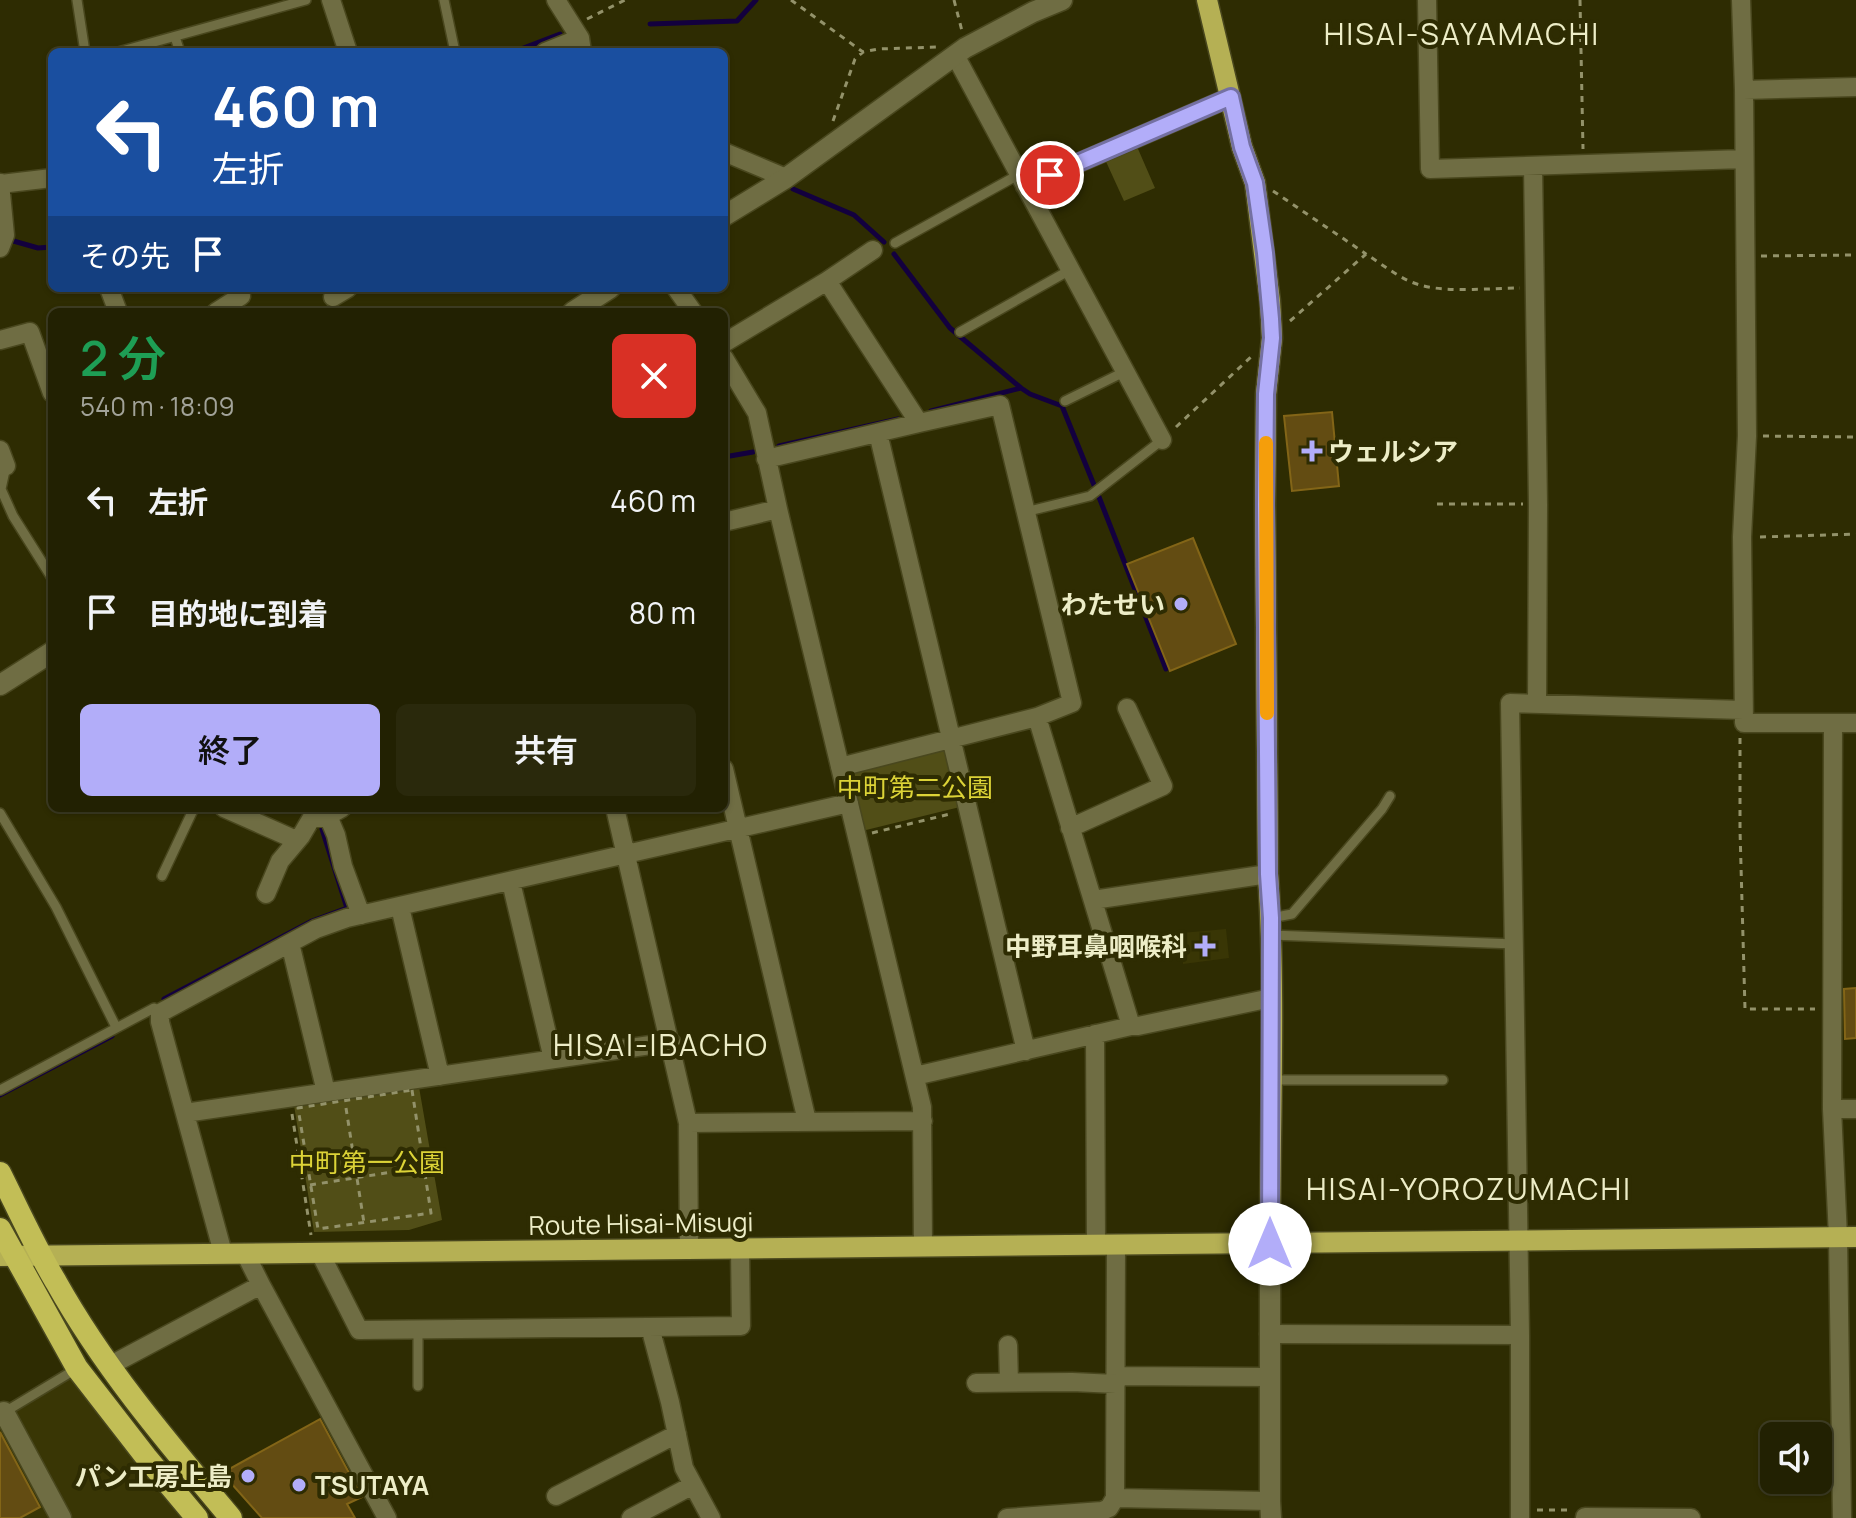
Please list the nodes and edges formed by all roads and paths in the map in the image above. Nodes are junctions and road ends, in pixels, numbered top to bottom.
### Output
1 (77, 0) edge
2 (306, 0) edge
3 (331, 0) edge
4 (444, 0) edge
5 (556, 0) edge
6 (625, 0) edge
7 (791, 0) edge
8 (954, 0) edge
9 (1062, 0) edge
10 (1207, 0) edge
11 (1427, 0) edge
12 (1580, 0) edge
13 (1741, 0) edge
14 (175, 37) junction
15 (578, 39) edge
16 (84, 48) edge
17 (133, 48) edge
18 (179, 48) edge
19 (347, 48) edge
20 (454, 48) edge
21 (555, 48) edge
22 (863, 52) junction
23 (960, 52) junction
24 (1856, 87) edge
25 (1744, 90) junction
26 (1231, 97) junction
27 (823, 151) junction
28 (728, 154) edge
29 (1744, 159) junction
30 (1584, 164) junction
31 (1533, 166) junction
32 (48, 178) edge
33 (786, 178) junction
34 (1022, 180) junction
35 (0, 183) edge
36 (1255, 183) junction
37 (728, 214) edge
38 (895, 243) dead end
39 (0, 248) edge
40 (873, 250) dead end
41 (1366, 254) junction
42 (1856, 255) edge
43 (1745, 256) junction
44 (1070, 270) junction
45 (827, 281) junction
46 (1536, 288) junction
47 (604, 292) edge
48 (243, 299) edge
49 (224, 308) edge
50 (579, 308) edge
51 (960, 332) dead end
52 (1272, 338) junction
53 (0, 340) edge
54 (728, 341) edge
55 (728, 365) edge
56 (1124, 372) junction
57 (48, 382) edge
58 (1065, 401) dead end
59 (919, 423) junction
60 (878, 433) junction
61 (1747, 436) junction
62 (1856, 437) edge
63 (1162, 440) junction
64 (3, 458) edge
65 (766, 459) junction
66 (1437, 504) dead end
67 (1538, 505) junction
68 (778, 509) junction
69 (1025, 512) junction
70 (728, 521) edge
71 (1856, 534) edge
72 (1742, 537) junction
73 (48, 572) edge
74 (48, 655) edge
75 (0, 685) edge
76 (1537, 704) junction
77 (1127, 708) dead end
78 (1744, 716) junction
79 (1037, 717) junction
80 (1856, 723) edge
81 (1833, 724) junction
82 (951, 739) junction
83 (840, 767) junction
84 (728, 786) edge
85 (1390, 796) dead end
86 (849, 803) junction
87 (968, 810) junction
88 (192, 812) edge
89 (233, 812) edge
90 (335, 812) edge
91 (616, 812) edge
92 (0, 813) edge
93 (738, 828) junction
94 (1070, 828) junction
95 (857, 836) junction
96 (296, 840) junction
97 (626, 854) junction
98 (1268, 874) junction
99 (162, 876) dead end
100 (511, 882) junction
101 (266, 894) dead end
102 (1093, 900) junction
103 (400, 907) junction
104 (361, 915) junction
105 (1271, 926) junction
106 (290, 943) junction
107 (1515, 944) junction
108 (1271, 998) junction
109 (1832, 1009) junction
110 (160, 1013) junction
111 (1131, 1026) junction
112 (116, 1027) junction
113 (1095, 1034) junction
114 (671, 1042) junction
115 (1026, 1051) junction
116 (553, 1059) junction
117 (440, 1076) junction
118 (915, 1076) junction
119 (1271, 1080) junction
120 (1443, 1080) dead end
121 (0, 1090) edge
122 (326, 1092) junction
123 (290, 1098) junction
124 (345, 1101) junction
125 (1832, 1109) junction
126 (1856, 1109) edge
127 (185, 1113) junction
128 (807, 1121) junction
129 (923, 1121) junction
130 (688, 1123) junction
131 (424, 1167) junction
132 (0, 1173) edge
133 (357, 1177) junction
134 (310, 1185) dead end
135 (364, 1223) junction
136 (0, 1229) edge
137 (1847, 1237) edge
138 (1518, 1240) junction
139 (316, 1244) junction
140 (1270, 1244) junction
141 (1106, 1245) junction
142 (923, 1246) junction
143 (740, 1248) junction
144 (689, 1249) junction
145 (223, 1253) junction
146 (245, 1253) junction
147 (7, 1256) edge
148 (42, 1256) junction
149 (261, 1285) junction
150 (650, 1327) junction
151 (418, 1329) junction
152 (1269, 1334) junction
153 (1520, 1335) junction
154 (1008, 1345) dead end
155 (109, 1366) junction
156 (77, 1368) junction
157 (1269, 1377) junction
158 (1116, 1380) junction
159 (1009, 1382) junction
160 (976, 1383) dead end
161 (418, 1386) dead end
162 (1, 1410) edge
163 (677, 1434) junction
164 (693, 1485) junction
165 (556, 1496) dead end
166 (1114, 1507) edge
167 (1270, 1510) edge
168 (1520, 1514) edge
169 (1585, 1517) edge
170 (61, 1518) edge
171 (197, 1518) edge
172 (231, 1518) edge
173 (387, 1518) edge
174 (631, 1518) edge
175 (711, 1518) edge
176 (1007, 1518) edge
177 (1691, 1518) edge
178 (1842, 1518) edge

1 - 16 lane
2 - 14 lane
3 - 19 street
4 - 20 lane
5 - 15 street
6 - 15 path
7 - 22 path
8 - 23 path
9 - 23 street
10 - 26 main road
11 - 31 street
12 - 30 path
13 - 25 street
14 - 17 lane
14 - 18 lane
15 - 21 street
22 - 23 path
22 - 27 path
23 - 27 street
23 - 34 street
24 - 25 street
25 - 29 street
26 - 34 street
26 - 36 main road
27 - 33 street
28 - 33 street
29 - 30 street
29 - 43 street
30 - 31 street
31 - 46 street
32 - 35 street
33 - 37 street
34 - 38 lane
34 - 44 street
35 - 39 street
36 - 41 path
36 - 52 main road
40 - 45 street
41 - 46 path
41 - 52 path
42 - 43 path
43 - 61 street
44 - 51 lane
44 - 56 street
45 - 54 street
45 - 59 street
46 - 67 street
47 - 50 street
48 - 49 street
52 - 63 path
52 - 98 main road
53 - 57 street
55 - 65 street
56 - 58 lane
56 - 63 street
59 - 60 street
59 - 69 street
60 - 65 street
60 - 82 street
61 - 62 path
61 - 72 street
63 - 69 lane
64 - 73 lane
65 - 68 street
66 - 67 path
67 - 76 street
68 - 70 street
68 - 83 street
69 - 79 street
71 - 72 path
72 - 78 street
74 - 75 street
76 - 78 street
76 - 107 street
77 - 94 street
78 - 81 street
78 - 109 path
79 - 82 street
79 - 94 street
80 - 81 street
81 - 109 street
82 - 83 street
82 - 87 street
83 - 86 street
84 - 93 street
85 - 105 lane
86 - 93 street
86 - 95 street
87 - 95 path
87 - 115 street
88 - 99 lane
89 - 96 street
90 - 96 street
90 - 104 street
91 - 97 street
92 - 112 lane
93 - 97 street
93 - 128 street
94 - 102 street
95 - 118 street
96 - 101 street
97 - 100 street
97 - 114 street
98 - 102 street
98 - 105 main road
100 - 103 street
100 - 116 street
102 - 111 street
103 - 104 street
103 - 117 street
104 - 106 street
105 - 107 lane
105 - 108 main road
106 - 110 street
106 - 122 street
107 - 138 street
108 - 111 street
108 - 119 main road
109 - 125 street
110 - 112 lane
110 - 127 street
111 - 113 street
112 - 121 lane
113 - 115 street
113 - 141 street
114 - 116 street
114 - 130 street
115 - 118 street
116 - 117 street
117 - 122 street
118 - 129 street
119 - 120 lane
119 - 140 main road
122 - 123 street
123 - 127 street
123 - 139 path
124 - 131 path
124 - 133 path
124 - 135 path
125 - 126 street
125 - 137 street
127 - 145 street
128 - 129 street
128 - 130 street
129 - 142 street
130 - 144 street
131 - 133 path
131 - 135 path
132 - 148 highway
133 - 134 path
133 - 135 path
136 - 147 highway
137 - 138 main road, Route Hisai-Misugi
137 - 178 street
138 - 140 main road, Route Hisai-Misugi
138 - 153 street
139 - 144 main road, Route Hisai-Misugi
139 - 146 main road, Route Hisai-Misugi
139 - 151 street
140 - 141 main road, Route Hisai-Misugi
140 - 152 street
141 - 142 main road, Route Hisai-Misugi
141 - 158 street
142 - 143 main road, Route Hisai-Misugi
143 - 144 main road, Route Hisai-Misugi
143 - 150 street
145 - 146 main road, Route Hisai-Misugi
145 - 148 main road, Route Hisai-Misugi
146 - 149 street
147 - 148 main road, Route Hisai-Misugi
147 - 156 highway
148 - 155 highway
149 - 155 street
149 - 173 street
150 - 151 street
150 - 163 street
151 - 161 lane
152 - 153 street
152 - 157 street
153 - 168 street
154 - 159 street
155 - 172 highway
156 - 162 lane
156 - 171 highway
157 - 158 street
157 - 167 street
158 - 159 street
158 - 166 street
159 - 160 street
162 - 170 street
163 - 164 street
163 - 165 street
164 - 174 street
164 - 175 street
166 - 167 street
166 - 176 street
168 - 169 path
169 - 177 street

